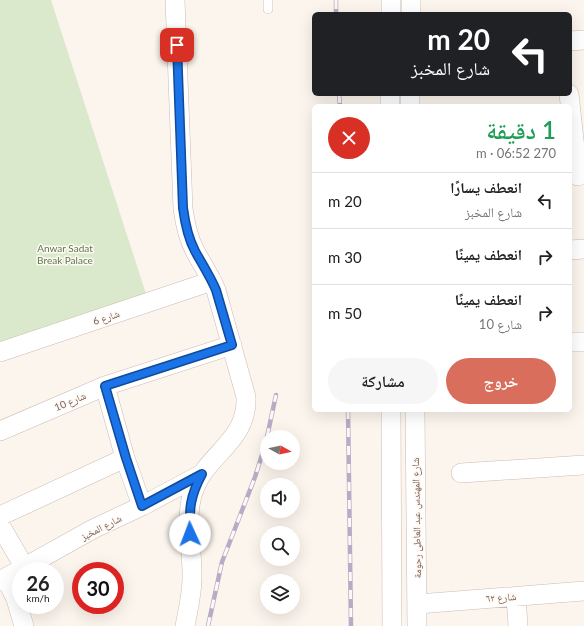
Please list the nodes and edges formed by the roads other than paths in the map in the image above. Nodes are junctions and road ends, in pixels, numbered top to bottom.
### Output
1 (175, 0) edge
2 (391, 0) edge
3 (411, 0) edge
4 (391, 12) edge
5 (411, 12) edge
6 (584, 40) edge
7 (572, 41) edge
8 (572, 125) edge
9 (577, 177) edge
10 (584, 249) edge
11 (572, 250) edge
12 (212, 281) junction
13 (572, 342) edge
14 (584, 342) edge
15 (232, 345) junction
16 (0, 352) edge
17 (105, 386) junction
18 (391, 412) edge
19 (414, 412) edge
20 (0, 431) edge
21 (126, 458) junction
22 (584, 465) edge
23 (461, 473) dead end
24 (202, 474) junction
25 (142, 506) junction
26 (0, 516) edge
27 (0, 525) edge
28 (22, 562) edge
29 (36, 562) edge
30 (12, 575) edge
31 (3, 580) edge
32 (584, 591) edge
33 (516, 596) junction
34 (418, 604) junction
35 (24, 626) edge
36 (185, 626) edge
37 (392, 626) edge
38 (417, 626) edge
39 (518, 626) edge

1 - 12 street
2 - 4 street
3 - 5 street
6 - 7 street
8 - 9 street
10 - 11 street
12 - 15 street
12 - 16 street, شارع 6
13 - 14 street
15 - 17 street, شارع 10
15 - 24 street
17 - 20 street, شارع 10
17 - 21 street
18 - 37 street
19 - 34 street, شارع المهندس عبد العاطى رحومة
21 - 25 street
21 - 26 street
22 - 23 street
24 - 25 street, شارع المخبز
24 - 36 street
25 - 29 street, شارع المخبز
27 - 28 street
30 - 31 street, شارع المخبز
31 - 35 street
32 - 33 street, شارع ٦٢
33 - 34 street, شارع ٦٢
33 - 39 street
34 - 38 street, شارع المهندس عبد العاطى رحومة

